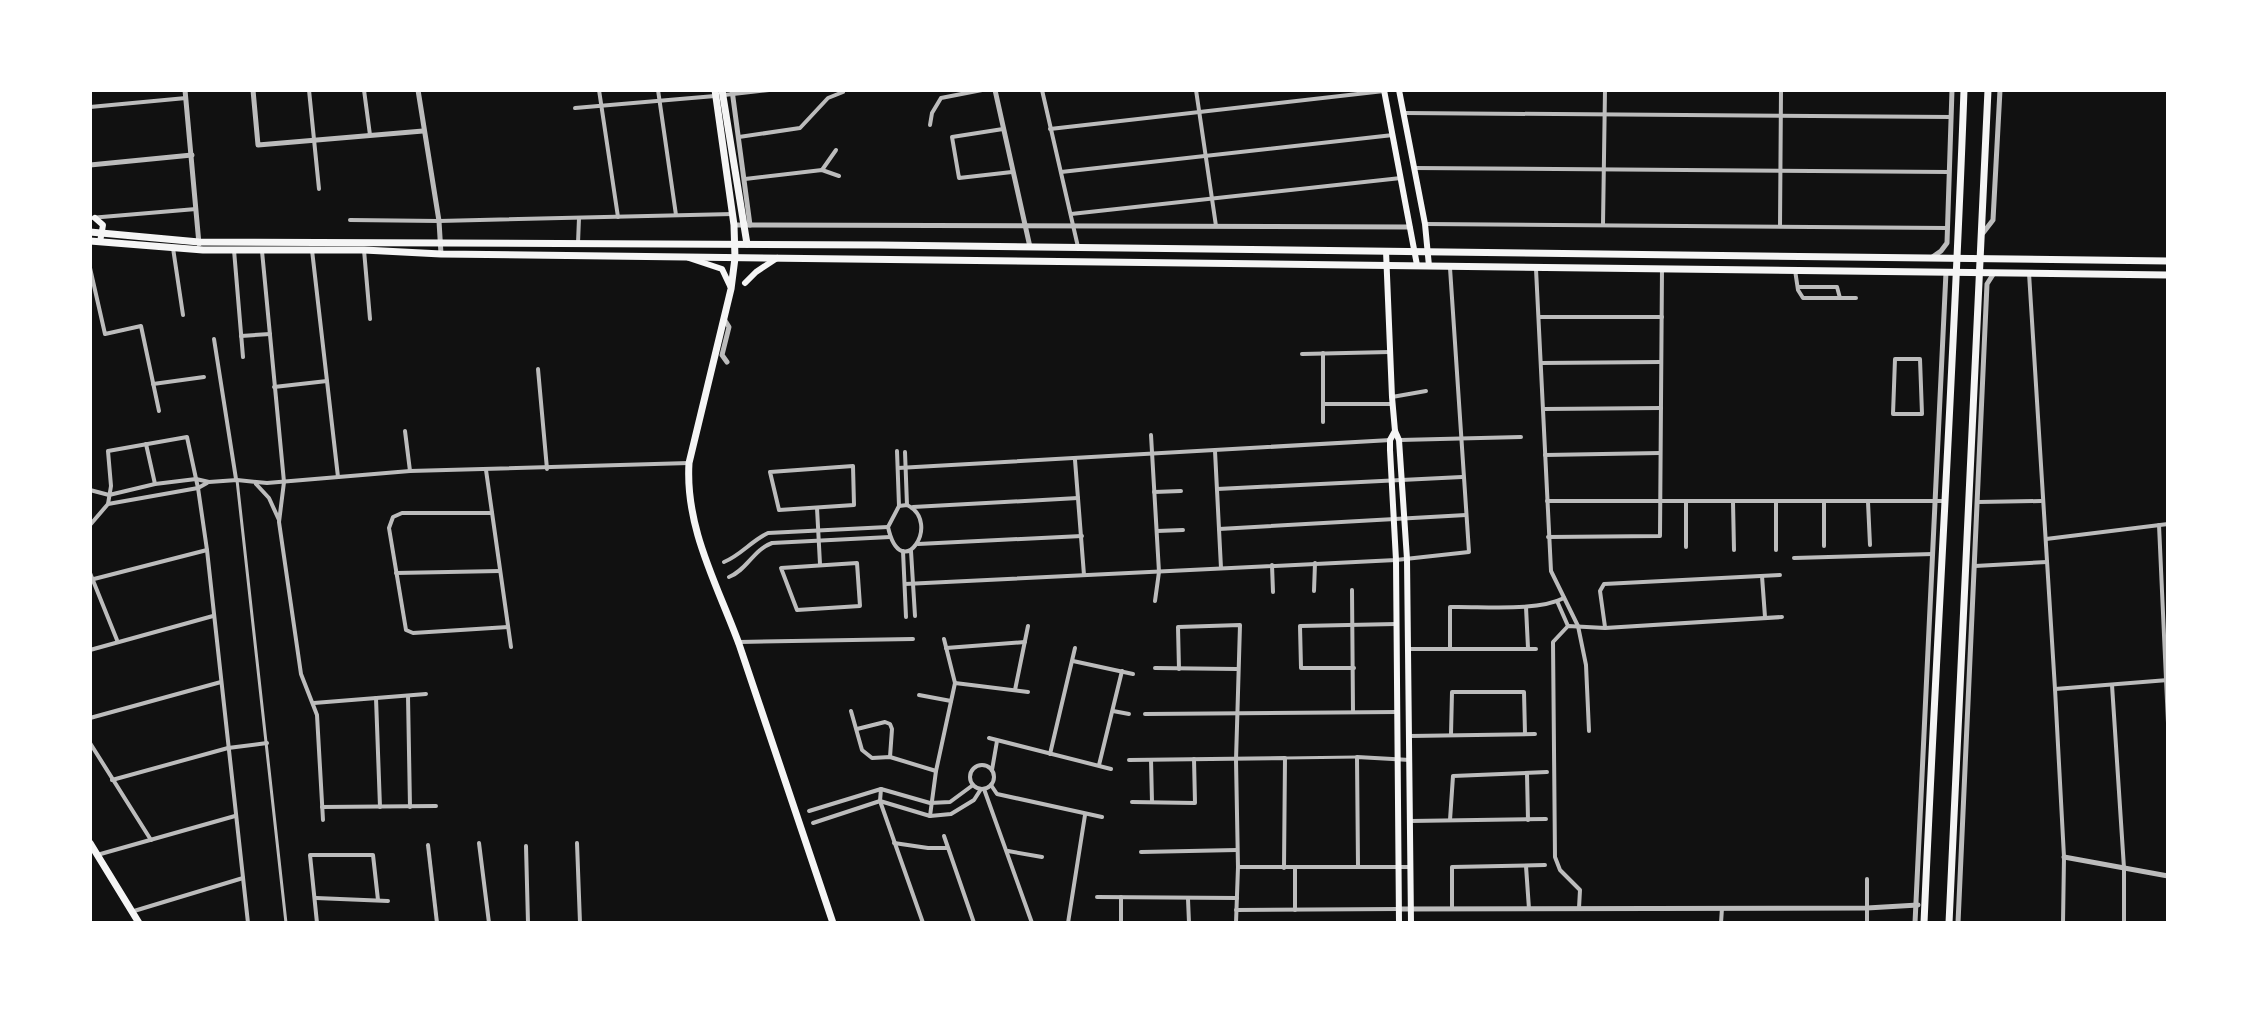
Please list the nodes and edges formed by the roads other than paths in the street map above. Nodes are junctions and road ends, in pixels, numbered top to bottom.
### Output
1 (185, 90) edge
2 (253, 90) edge
3 (309, 90) edge
4 (364, 90) edge
5 (418, 90) edge
6 (599, 90) edge
7 (658, 90) edge
8 (769, 90) edge
9 (982, 90) edge
10 (995, 90) edge
11 (1042, 90) edge
12 (1196, 90) edge
13 (1399, 90) edge
14 (1605, 90) edge
15 (1781, 90) edge
16 (1952, 90) edge
17 (1964, 90) edge
18 (1988, 90) edge
19 (2000, 90) edge
20 (1384, 91) edge
21 (732, 92) edge
22 (843, 92) dead end
23 (719, 93) edge
24 (186, 98) junction
25 (659, 101) junction
26 (601, 105) junction
27 (90, 107) edge
28 (575, 108) dead end
29 (1199, 112) junction
30 (1402, 113) junction
31 (1605, 115) junction
32 (1781, 115) junction
33 (1951, 117) junction
34 (930, 125) dead end
35 (1003, 129) junction
36 (1050, 129) junction
37 (423, 131) junction
38 (370, 135) junction
39 (1393, 135) junction
40 (739, 137) junction
41 (315, 140) junction
42 (836, 150) dead end
43 (192, 155) junction
44 (1207, 155) junction
45 (90, 165) edge
46 (1414, 168) junction
47 (822, 170) junction
48 (1604, 170) junction
49 (1012, 172) junction
50 (1061, 172) junction
51 (1780, 172) junction
52 (1949, 172) junction
53 (839, 176) dead end
54 (1401, 178) junction
55 (745, 179) junction
56 (319, 189) dead end
57 (1214, 199) junction
58 (196, 209) junction
59 (733, 214) junction
60 (1071, 214) junction
61 (676, 215) junction
62 (618, 217) junction
63 (92, 218) edge
64 (579, 218) junction
65 (350, 220) dead end
66 (439, 221) junction
67 (1425, 224) junction
68 (1603, 224) junction
69 (734, 225) junction
70 (747, 225) junction
71 (1780, 226) junction
72 (1026, 227) junction
73 (1410, 227) junction
74 (1074, 228) junction
75 (1947, 228) junction
76 (1216, 229) junction
77 (90, 232) edge
78 (1983, 233) junction
79 (100, 238) junction
80 (90, 241) edge
81 (372, 241) junction
82 (439, 241) junction
83 (578, 243) junction
84 (736, 244) junction
85 (747, 244) junction
86 (198, 245) junction
87 (1030, 247) junction
88 (1078, 247) junction
89 (173, 248) junction
90 (234, 250) junction
91 (312, 250) junction
92 (364, 250) junction
93 (262, 251) junction
94 (1386, 251) junction
95 (1416, 252) junction
96 (1430, 252) junction
97 (441, 254) junction
98 (780, 257) junction
99 (689, 258) junction
100 (735, 258) junction
101 (1931, 258) junction
102 (1957, 258) junction
103 (1982, 259) junction
104 (2168, 261) edge
105 (1387, 265) junction
106 (1417, 265) junction
107 (1429, 266) junction
108 (1450, 266) junction
109 (1536, 267) junction
110 (90, 268) edge
111 (1662, 268) junction
112 (1795, 270) junction
113 (1946, 272) junction
114 (1956, 272) junction
115 (1981, 273) junction
116 (1994, 273) junction
117 (2029, 273) junction
118 (2168, 275) edge
119 (745, 283) dead end
120 (1798, 287) junction
121 (731, 289) junction
122 (1840, 298) junction
123 (1856, 298) dead end
124 (183, 315) dead end
125 (1539, 317) junction
126 (1662, 317) junction
127 (370, 319) dead end
128 (724, 319) junction
129 (270, 334) junction
130 (241, 336) junction
131 (214, 339) dead end
132 (1390, 352) junction
133 (1323, 353) junction
134 (1302, 354) dead end
135 (243, 357) dead end
136 (727, 362) dead end
137 (1661, 362) junction
138 (1541, 363) junction
139 (538, 369) dead end
140 (204, 377) dead end
141 (328, 381) junction
142 (1920, 383) joint
143 (153, 384) junction
144 (274, 387) junction
145 (1426, 391) dead end
146 (1393, 400) junction
147 (1323, 404) junction
148 (1661, 408) junction
149 (1544, 409) junction
150 (159, 411) dead end
151 (1323, 422) dead end
152 (405, 431) dead end
153 (1395, 431) junction
154 (1151, 435) dead end
155 (1521, 437) dead end
156 (1463, 438) junction
157 (1390, 440) junction
158 (1399, 440) junction
159 (146, 444) junction
160 (897, 451) dead end
161 (1215, 451) junction
162 (905, 452) dead end
163 (1660, 453) junction
164 (1152, 454) junction
165 (1545, 455) junction
166 (1075, 460) junction
167 (689, 463) junction
168 (898, 468) junction
169 (906, 468) junction
170 (547, 469) junction
171 (486, 470) junction
172 (410, 471) junction
173 (338, 477) junction
174 (1463, 477) junction
175 (196, 479) junction
176 (237, 480) junction
177 (1403, 480) junction
178 (1392, 481) junction
179 (209, 482) junction
180 (284, 482) junction
181 (253, 483) junction
182 (155, 484) junction
183 (198, 488) junction
184 (1217, 489) junction
185 (90, 490) edge
186 (1181, 491) dead end
187 (1154, 492) junction
188 (109, 495) junction
189 (1078, 498) junction
190 (1547, 501) junction
191 (1939, 501) junction
192 (2042, 501) junction
193 (1661, 502) junction
194 (1686, 502) junction
195 (1733, 502) junction
196 (1776, 502) junction
197 (1824, 502) junction
198 (1868, 502) junction
199 (1976, 502) junction
200 (108, 504) junction
201 (899, 506) junction
202 (910, 506) junction
203 (817, 508) junction
204 (492, 513) junction
205 (1466, 515) junction
206 (1404, 519) junction
207 (1394, 520) junction
208 (279, 522) junction
209 (2168, 524) edge
210 (90, 525) edge
211 (2159, 525) junction
212 (888, 527) junction
213 (1219, 529) junction
214 (818, 530) junction
215 (1183, 530) dead end
216 (1157, 531) junction
217 (1082, 536) junction
218 (890, 537) junction
219 (1548, 537) junction
220 (2046, 539) junction
221 (818, 541) junction
222 (918, 544) junction
223 (1870, 545) dead end
224 (1824, 546) dead end
225 (1686, 547) dead end
226 (207, 550) junction
227 (1734, 550) dead end
228 (1776, 550) dead end
229 (903, 551) junction
230 (911, 551) junction
231 (1933, 554) junction
232 (1794, 558) dead end
233 (1407, 559) junction
234 (1396, 560) junction
235 (724, 562) dead end
236 (2047, 562) junction
237 (1315, 563) junction
238 (820, 564) junction
239 (1272, 565) junction
240 (1972, 566) junction
241 (1221, 568) junction
242 (500, 571) junction
243 (1159, 572) junction
244 (396, 573) junction
245 (1084, 575) junction
246 (1780, 575) dead end
247 (1762, 576) junction
248 (729, 577) dead end
249 (91, 578) edge
250 (913, 583) junction
251 (905, 584) junction
252 (1352, 590) dead end
253 (1314, 591) dead end
254 (1273, 592) dead end
255 (1564, 598) junction
256 (1155, 601) dead end
257 (1557, 601) junction
258 (1526, 606) junction
259 (213, 616) junction
260 (915, 616) dead end
261 (906, 617) dead end
262 (1782, 617) dead end
263 (1765, 618) junction
264 (1396, 624) junction
265 (1354, 625) junction
266 (1028, 626) dead end
267 (1568, 626) junction
268 (1578, 626) junction
269 (508, 627) junction
270 (1605, 628) junction
271 (913, 639) dead end
272 (944, 639) dead end
273 (117, 640) junction
274 (738, 642) junction
275 (1025, 642) junction
276 (511, 647) dead end
277 (946, 648) junction
278 (1075, 648) dead end
279 (1528, 648) junction
280 (1408, 649) junction
281 (1450, 649) junction
282 (1536, 649) dead end
283 (90, 650) edge
284 (1073, 661) junction
285 (1155, 668) dead end
286 (1354, 668) junction
287 (1179, 669) junction
288 (1237, 669) junction
289 (1122, 671) junction
290 (1133, 674) dead end
291 (2166, 680) edge
292 (221, 682) junction
293 (955, 683) junction
294 (2112, 685) junction
295 (2055, 689) junction
296 (1015, 690) junction
297 (1028, 692) dead end
298 (426, 694) dead end
299 (919, 695) dead end
300 (408, 696) junction
301 (376, 698) junction
302 (951, 701) junction
303 (314, 703) junction
304 (851, 711) dead end
305 (1113, 711) junction
306 (1353, 712) junction
307 (1397, 712) junction
308 (1129, 714) dead end
309 (1145, 714) dead end
310 (1237, 714) junction
311 (90, 718) edge
312 (2168, 723) edge
313 (857, 729) junction
314 (1589, 731) dead end
315 (1451, 734) junction
316 (1525, 734) junction
317 (1535, 734) dead end
318 (1410, 736) junction
319 (989, 738) dead end
320 (997, 740) junction
321 (90, 743) edge
322 (267, 743) junction
323 (228, 748) junction
324 (1050, 754) junction
325 (890, 757) junction
326 (1357, 757) junction
327 (1285, 758) junction
328 (1194, 759) junction
329 (1129, 760) dead end
330 (1151, 760) junction
331 (1236, 760) junction
332 (1399, 760) junction
333 (1410, 760) junction
334 (1099, 765) junction
335 (1111, 769) dead end
336 (992, 770) junction
337 (936, 771) junction
338 (1547, 772) dead end
339 (1527, 773) junction
340 (112, 780) junction
341 (973, 785) junction
342 (991, 785) junction
343 (881, 789) junction
344 (982, 789) junction
345 (997, 794) junction
346 (847, 800) junction
347 (880, 801) junction
348 (1132, 802) dead end
349 (930, 803) junction
350 (989, 803) junction
351 (1152, 803) junction
352 (436, 806) dead end
353 (322, 807) junction
354 (380, 807) junction
355 (410, 807) junction
356 (851, 810) junction
357 (809, 811) dead end
358 (1085, 814) junction
359 (235, 816) junction
360 (930, 816) junction
361 (1102, 817) dead end
362 (1546, 819) dead end
363 (323, 820) dead end
364 (1450, 820) junction
365 (1528, 820) junction
366 (1410, 821) junction
367 (813, 823) dead end
368 (944, 836) dead end
369 (151, 840) junction
370 (893, 842) junction
371 (90, 843) edge
372 (479, 843) dead end
373 (577, 843) dead end
374 (428, 845) dead end
375 (526, 846) dead end
376 (947, 848) junction
377 (1237, 850) junction
378 (1008, 851) junction
379 (1141, 852) dead end
380 (97, 855) junction
381 (1042, 857) dead end
382 (2064, 857) junction
383 (1545, 865) dead end
384 (1358, 866) junction
385 (1398, 866) junction
386 (1526, 866) junction
387 (1238, 867) junction
388 (1410, 867) junction
389 (1284, 868) junction
390 (1295, 868) junction
391 (2124, 868) junction
392 (2168, 876) edge
393 (243, 878) junction
394 (1867, 879) dead end
395 (1097, 897) dead end
396 (1121, 897) junction
397 (316, 898) junction
398 (1237, 898) junction
399 (1188, 899) junction
400 (378, 900) junction
401 (388, 901) dead end
402 (1920, 905) junction
403 (1579, 908) junction
404 (1722, 908) junction
405 (1867, 908) junction
406 (1399, 909) junction
407 (1411, 909) junction
408 (1452, 909) junction
409 (1529, 909) junction
410 (1236, 910) junction
411 (1295, 910) junction
412 (132, 912) junction
413 (139, 923) edge
414 (248, 923) edge
415 (286, 923) edge
416 (317, 923) edge
417 (437, 923) edge
418 (489, 923) edge
419 (528, 923) edge
420 (580, 923) edge
421 (833, 923) edge
422 (923, 923) edge
423 (974, 923) edge
424 (1032, 923) edge
425 (1068, 923) edge
426 (1121, 923) edge
427 (1189, 923) edge
428 (1236, 923) edge
429 (1399, 923) edge
430 (1411, 923) edge
431 (1721, 923) edge
432 (1867, 923) edge
433 (1915, 923) edge
434 (1924, 923) edge
435 (1949, 923) edge
436 (1958, 923) edge
437 (2063, 923) edge
438 (2126, 923) edge

1 - 24 street
2 - 41 street
3 - 41 street
4 - 38 street
5 - 37 street
6 - 26 street
7 - 25 street
8 - 21 street
9 - 34 street
10 - 35 street
11 - 36 street
12 - 29 street
13 - 30 main road
14 - 31 street
15 - 32 street
16 - 33 street
17 - 102 main road
18 - 78 main road
19 - 78 street
20 - 29 street
20 - 39 main road
21 - 23 street
21 - 40 street
22 - 40 street
23 - 25 street
23 - 59 main road
23 - 70 main road
24 - 27 street
24 - 43 street
25 - 26 street
25 - 61 street
26 - 28 street
26 - 62 street
29 - 36 street
29 - 44 street
30 - 31 street
30 - 46 main road
31 - 32 street
31 - 48 street
32 - 33 street
32 - 51 street
33 - 52 street
35 - 49 street
35 - 49 street
36 - 50 street
37 - 38 street
37 - 66 street
38 - 41 street
39 - 44 street
39 - 54 main road
40 - 55 street
41 - 56 street
42 - 47 street
43 - 45 street
43 - 58 street
44 - 50 street
44 - 57 street
46 - 48 street
46 - 67 main road
47 - 53 street
47 - 55 street
48 - 51 street
48 - 68 street
49 - 72 street
50 - 60 street
51 - 52 street
51 - 71 street
52 - 75 street
54 - 57 street
54 - 73 main road
55 - 70 street
57 - 60 street
57 - 76 street
58 - 63 street
58 - 86 street
59 - 61 street
59 - 69 main road
60 - 74 street
61 - 62 street
62 - 64 street
63 - 79 main road
64 - 66 street
64 - 83 street
65 - 66 street
66 - 82 street
67 - 68 street
67 - 96 main road
68 - 71 street
69 - 70 street
69 - 84 main road
70 - 72 street
70 - 85 main road
71 - 75 street
72 - 74 street
72 - 87 street
73 - 76 street
73 - 95 main road
74 - 76 street
74 - 88 street
75 - 101 street
77 - 79 main road
78 - 103 main road
79 - 80 main road
79 - 86 main road
79 - 89 main road
81 - 82 main road
81 - 86 main road
81 - 91 main road
82 - 83 main road
82 - 97 street
83 - 84 main road
84 - 85 main road
84 - 100 main road
85 - 87 main road
86 - 89 main road
86 - 90 main road
87 - 88 main road
88 - 94 main road
89 - 124 street
90 - 93 main road
90 - 130 street
91 - 92 main road
91 - 93 main road
91 - 141 street
92 - 97 main road
92 - 127 street
93 - 129 street
94 - 95 main road
94 - 105 main road
95 - 96 main road
95 - 106 main road
96 - 101 main road
96 - 107 main road
97 - 99 main road
98 - 100 main road
98 - 105 main road
98 - 119 main road
99 - 100 main road
99 - 121 main road
100 - 121 main road
101 - 102 main road
102 - 103 main road
102 - 114 main road
103 - 104 main road
103 - 115 main road
105 - 106 main road
105 - 132 main road
106 - 107 main road
107 - 108 main road
108 - 109 main road
108 - 156 street
109 - 111 main road
109 - 125 street
110 - 143 street
111 - 112 main road
111 - 126 street
112 - 113 main road
112 - 120 street
113 - 114 main road
113 - 191 street
114 - 115 main road
114 - 191 main road
115 - 116 main road
115 - 435 main road
116 - 117 main road
116 - 199 street
117 - 118 main road
117 - 192 street
120 - 122 street
120 - 122 street
121 - 128 main road
122 - 123 street
125 - 126 street
125 - 138 street
126 - 137 street
128 - 136 street
128 - 167 main road
129 - 130 street
129 - 144 street
130 - 135 street
131 - 176 street
132 - 133 street
132 - 146 main road
133 - 134 street
133 - 147 street
137 - 138 street
137 - 148 street
138 - 149 street
139 - 170 street
140 - 143 street
141 - 144 street
141 - 173 street
142 - 142 street
143 - 150 street
144 - 180 street
145 - 146 street
146 - 147 street
146 - 153 main road
147 - 151 street
148 - 149 street
148 - 163 street
149 - 165 street
152 - 172 street
153 - 157 main road
153 - 158 main road
154 - 164 street
155 - 156 street
156 - 158 street
156 - 174 street
157 - 158 street
157 - 161 street
157 - 178 main road
158 - 177 main road
159 - 175 street
159 - 182 street
159 - 188 street
160 - 168 street
161 - 164 street
161 - 184 street
162 - 169 street
163 - 165 street
163 - 193 street
164 - 166 street
164 - 187 street
165 - 190 street
166 - 169 street
166 - 189 street
167 - 170 street
167 - 274 main road
168 - 169 street
168 - 201 street
169 - 202 street
170 - 171 street
171 - 172 street
171 - 204 street
172 - 173 street
173 - 180 street
174 - 177 street
174 - 205 street
175 - 179 street
175 - 182 street
175 - 183 street
176 - 179 street
176 - 181 street
176 - 322 street
177 - 178 street
177 - 206 main road
178 - 184 street
178 - 207 main road
179 - 183 street
180 - 181 street
180 - 208 street
181 - 208 street
182 - 188 street
183 - 200 street
183 - 226 street
184 - 213 street
185 - 188 street
186 - 187 street
187 - 216 street
188 - 200 street
189 - 202 street
189 - 217 street
190 - 193 street
190 - 219 street
191 - 198 street
191 - 231 street
191 - 402 main road
192 - 199 street
192 - 220 street
193 - 194 street
193 - 219 street
194 - 195 street
194 - 225 street
195 - 196 street
195 - 227 street
196 - 197 street
196 - 228 street
197 - 198 street
197 - 224 street
198 - 223 street
199 - 240 street
200 - 210 street
201 - 202 street
201 - 212 street
202 - 222 street
203 - 203 street
203 - 214 street
204 - 242 street
204 - 244 street
205 - 206 street
205 - 233 street
206 - 207 street
206 - 233 main road
207 - 213 street
207 - 234 main road
208 - 303 street
209 - 211 street
211 - 220 street
211 - 291 street
212 - 214 street
212 - 218 street
213 - 241 street
214 - 221 street
214 - 235 street
215 - 216 street
216 - 243 street
217 - 222 street
217 - 245 street
218 - 221 street
218 - 229 street
219 - 255 street
220 - 236 street
221 - 238 street
221 - 248 street
222 - 230 street
226 - 249 street
226 - 259 street
229 - 230 street
229 - 251 street
230 - 250 street
231 - 232 street
231 - 402 street
233 - 234 street
233 - 280 main road
234 - 237 street
234 - 264 main road
236 - 240 street
236 - 295 street
237 - 239 street
237 - 253 street
238 - 238 street
239 - 241 street
239 - 254 street
240 - 436 street
241 - 243 street
242 - 244 street
242 - 269 street
243 - 245 street
243 - 256 street
244 - 269 street
245 - 250 street
246 - 247 street
247 - 263 street
247 - 270 street
249 - 273 street
250 - 251 street
250 - 260 street
251 - 261 street
252 - 265 street
255 - 257 street
255 - 268 street
257 - 258 street
257 - 267 street
258 - 279 street
258 - 281 street
259 - 273 street
259 - 292 street
262 - 263 street
263 - 270 street
264 - 265 street
264 - 307 main road
265 - 286 street
265 - 286 street
266 - 275 street
267 - 268 street
267 - 403 street
268 - 270 street
268 - 314 street
269 - 276 street
271 - 274 street
272 - 277 street
273 - 283 street
274 - 421 main road
275 - 277 street
275 - 296 street
277 - 293 street
278 - 284 street
279 - 281 street
279 - 282 street
280 - 281 street
280 - 318 main road
284 - 289 street
284 - 324 street
285 - 287 street
286 - 306 street
287 - 288 street
287 - 288 street
288 - 310 street
289 - 290 street
289 - 305 street
291 - 294 street
291 - 312 street
292 - 311 street
292 - 323 street
293 - 296 street
293 - 302 street
294 - 295 street
294 - 391 street
295 - 382 street
296 - 297 street
298 - 300 street
299 - 302 street
300 - 301 street
300 - 355 street
301 - 303 street
301 - 354 street
302 - 337 street
303 - 353 street
304 - 313 street
305 - 308 street
305 - 334 street
306 - 307 street
306 - 310 street
307 - 332 main road
309 - 310 street
310 - 331 street
313 - 325 street
313 - 325 street
315 - 316 street
315 - 316 street
315 - 318 street
316 - 317 street
318 - 333 main road
319 - 320 street
320 - 324 street
320 - 336 street
321 - 340 street
322 - 323 street
322 - 415 street
323 - 340 street
323 - 359 street
324 - 334 street
325 - 337 street
326 - 327 street
326 - 332 street
326 - 384 street
327 - 331 street
327 - 389 street
328 - 330 street
328 - 331 street
328 - 351 street
329 - 330 street
330 - 351 street
331 - 377 street
332 - 333 street
332 - 385 main road
333 - 366 main road
334 - 335 street
336 - 341 street
336 - 342 street
337 - 349 street
338 - 339 street
339 - 364 street
339 - 365 street
340 - 369 street
341 - 344 street
341 - 349 street
342 - 344 street
342 - 345 street
343 - 346 street
343 - 347 street
343 - 349 street
344 - 350 street
344 - 360 street
345 - 350 street
345 - 358 street
346 - 356 street
346 - 357 street
347 - 356 street
347 - 360 street
347 - 370 street
348 - 351 street
349 - 360 street
350 - 378 street
352 - 355 street
353 - 354 street
353 - 363 street
354 - 355 street
356 - 367 street
358 - 361 street
358 - 425 street
359 - 369 street
359 - 393 street
362 - 365 street
364 - 365 street
364 - 366 street
366 - 388 main road
368 - 376 street
369 - 380 street
370 - 376 street
370 - 422 street
371 - 380 main road
372 - 418 street
373 - 420 street
374 - 417 street
375 - 419 street
376 - 423 street
377 - 379 street
377 - 387 street
378 - 381 street
378 - 424 street
380 - 412 main road
382 - 391 street
382 - 437 street
383 - 386 street
384 - 385 street
384 - 390 street
385 - 388 street
385 - 406 main road
386 - 408 street
386 - 409 street
387 - 389 street
387 - 398 street
388 - 407 main road
389 - 390 street
390 - 411 street
391 - 392 street
391 - 438 street
393 - 412 street
393 - 414 street
394 - 405 street
395 - 396 street
396 - 399 street
396 - 426 street
397 - 400 street
397 - 400 street
397 - 416 street
398 - 399 street
398 - 410 street
399 - 427 street
400 - 401 street
402 - 405 street
402 - 433 street
402 - 434 main road
403 - 404 street
403 - 409 street
404 - 405 street
404 - 431 street
405 - 432 street
406 - 407 street
406 - 411 street
406 - 429 main road
407 - 408 street
407 - 430 main road
408 - 409 street
410 - 411 street
410 - 428 street
412 - 413 main road

